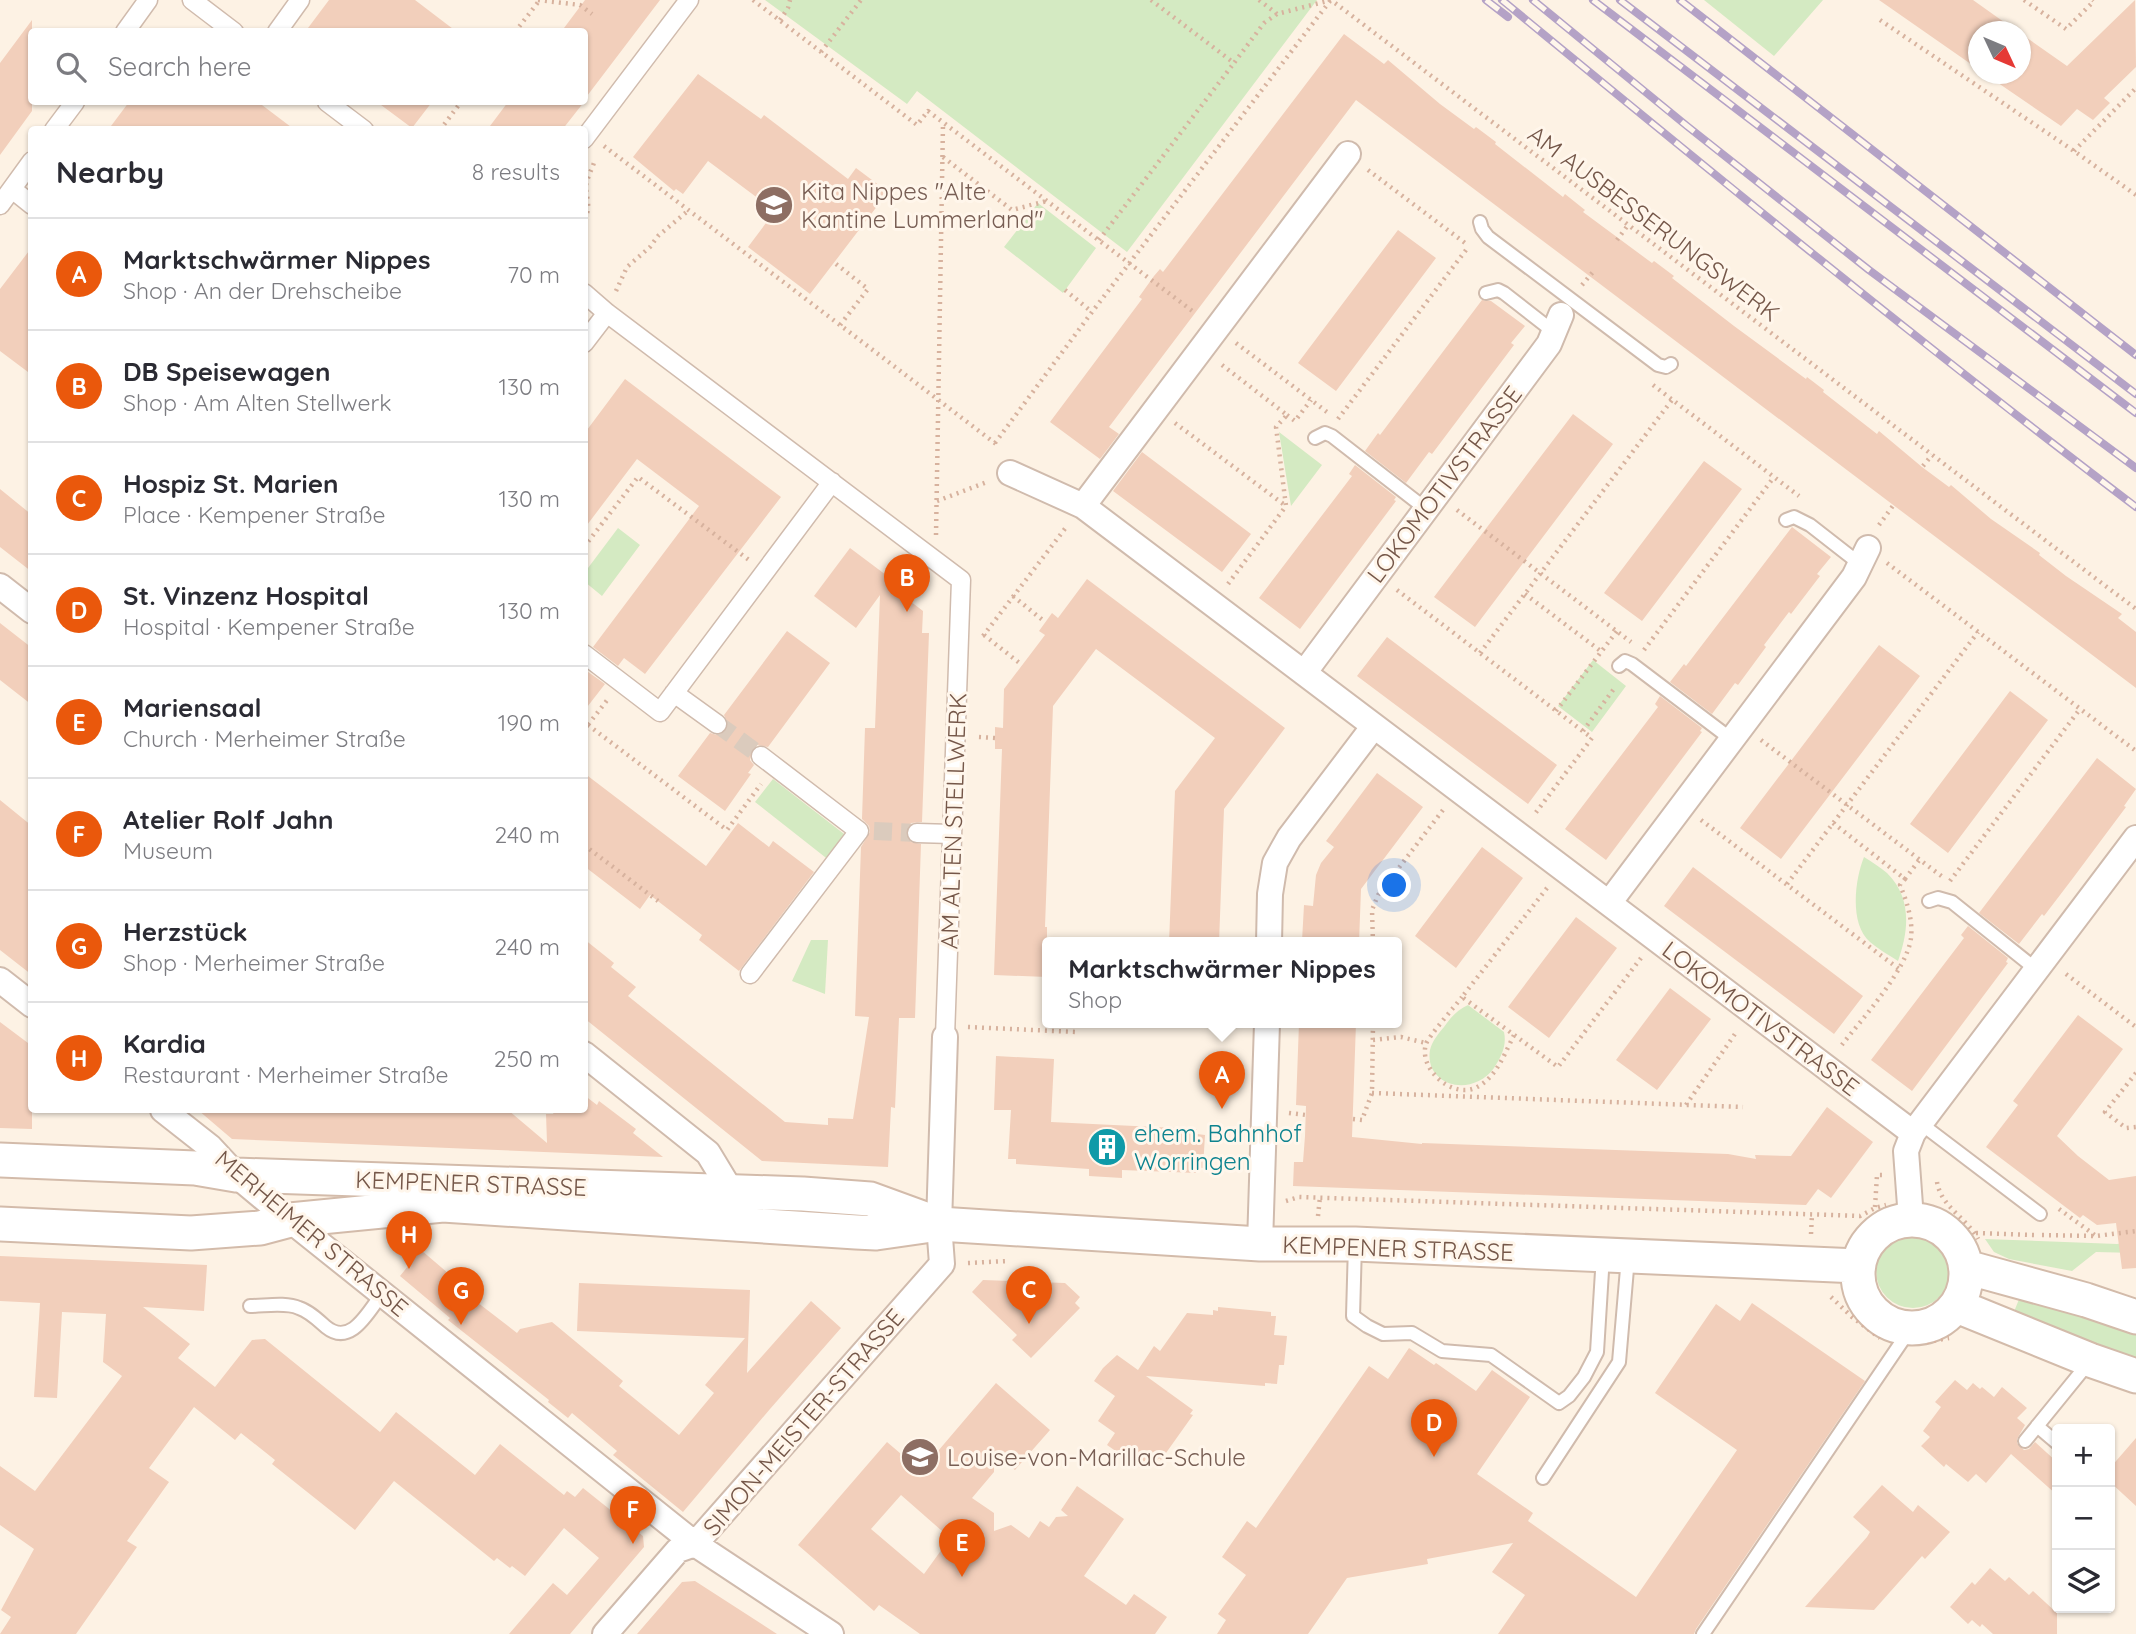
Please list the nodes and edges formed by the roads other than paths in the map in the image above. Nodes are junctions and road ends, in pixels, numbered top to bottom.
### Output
1 (148, 0) edge
2 (192, 0) edge
3 (300, 0) edge
4 (689, 0) edge
5 (128, 28) edge
6 (229, 28) edge
7 (279, 28) edge
8 (73, 105) edge
9 (331, 105) edge
10 (57, 126) edge
11 (359, 126) edge
12 (590, 138) edge
13 (1348, 154) road end
14 (28, 167) edge
15 (12, 189) junction
16 (28, 202) edge
17 (0, 205) edge
18 (1480, 222) dead end
19 (1486, 293) dead end
20 (588, 296) edge
21 (1566, 310) junction
22 (607, 313) junction
23 (588, 338) edge
24 (1671, 364) dead end
25 (1315, 438) dead end
26 (1010, 473) dead end
27 (832, 482) junction
28 (1083, 506) junction
29 (1426, 509) junction
30 (1786, 520) dead end
31 (1864, 556) joint
32 (0, 586) edge
33 (28, 608) edge
34 (588, 657) edge
35 (1619, 666) dead end
36 (1304, 673) junction
37 (674, 692) junction
38 (717, 724) tunnel mouth
39 (1374, 726) junction
40 (1731, 739) junction
41 (768, 761) tunnel mouth
42 (917, 833) tunnel mouth
43 (952, 834) junction
44 (2136, 838) edge
45 (1929, 901) dead end
46 (1608, 903) junction
47 (1269, 937) edge
48 (2041, 964) junction
49 (750, 974) dead end
50 (0, 980) edge
51 (28, 1002) edge
52 (1267, 1028) edge
53 (946, 1031) joint
54 (588, 1057) edge
55 (167, 1113) edge
56 (1917, 1128) junction
57 (0, 1160) edge
58 (236, 1175) junction
59 (731, 1191) junction
60 (1911, 1210) junction
61 (2040, 1214) dead end
62 (290, 1220) junction
63 (0, 1224) edge
64 (939, 1224) junction
65 (1259, 1244) junction
66 (1354, 1244) junction
67 (1615, 1256) junction
68 (1974, 1256) junction
69 (1858, 1266) junction
70 (382, 1294) junction
71 (250, 1306) dead end
72 (1957, 1306) junction
73 (2135, 1316) edge
74 (1911, 1328) junction
75 (2090, 1360) junction
76 (2136, 1376) edge
77 (2037, 1426) junction
78 (2052, 1439) edge
79 (2025, 1441) dead end
80 (1543, 1478) dead end
81 (695, 1544) junction
82 (605, 1634) edge
83 (831, 1634) edge
84 (1703, 1634) edge

1 - 5 street
2 - 6 street
3 - 7 street
4 - 12 street
8 - 10 street
9 - 11 street
13 - 28 street
14 - 15 street
15 - 16 street
15 - 17 street
18 - 21 lane
19 - 21 lane
20 - 22 street, AM ALTEN STELLWERK
21 - 24 lane
21 - 29 street, LOKOMOTIVSTRASSE
22 - 23 street
22 - 27 street, AM ALTEN STELLWERK
25 - 29 lane
26 - 28 street, LOKOMOTIVSTRASSE
27 - 37 street
27 - 43 street, AM ALTEN STELLWERK
28 - 36 street, LOKOMOTIVSTRASSE
29 - 36 street, LOKOMOTIVSTRASSE
30 - 31 lane
31 - 40 street
32 - 33 street
34 - 37 street
35 - 40 lane
36 - 39 street, LOKOMOTIVSTRASSE
37 - 38 street
39 - 46 street, LOKOMOTIVSTRASSE
39 - 47 street
40 - 46 street
41 - 49 street
42 - 43 street
43 - 53 street, AM ALTEN STELLWERK
44 - 48 street
45 - 48 lane
46 - 56 street, LOKOMOTIVSTRASSE
48 - 56 street
50 - 51 street
52 - 65 street
53 - 64 street, AM ALTEN STELLWERK
54 - 59 street
55 - 58 street, MERHEIMER STRASSE
56 - 60 street
56 - 61 lane
57 - 58 main road, KEMPENER STRASSE
58 - 59 main road, KEMPENER STRASSE
58 - 62 street, MERHEIMER STRASSE
59 - 64 main road, KEMPENER STRASSE
60 - 68 main road
60 - 69 main road
62 - 63 main road, KEMPENER STRASSE
62 - 64 main road, KEMPENER STRASSE
62 - 70 street, MERHEIMER STRASSE
64 - 65 main road, KEMPENER STRASSE
64 - 81 street, SIMON-MEISTER-STRASSE
65 - 66 main road, KEMPENER STRASSE
66 - 67 main road, KEMPENER STRASSE
66 - 67 lane
67 - 69 main road, KEMPENER STRASSE
67 - 80 lane
68 - 72 main road
68 - 73 main road
69 - 74 main road
70 - 71 lane
70 - 81 street, MERHEIMER STRASSE
72 - 74 main road
72 - 75 main road
74 - 84 lane
75 - 76 main road
75 - 77 lane
77 - 78 lane
77 - 79 lane
81 - 82 street, SIMON-MEISTER-STRASSE
81 - 83 street, MERHEIMER STRASSE

